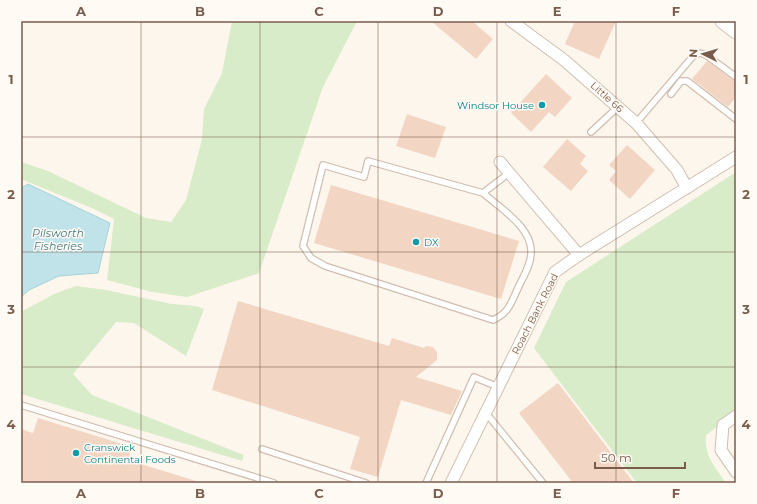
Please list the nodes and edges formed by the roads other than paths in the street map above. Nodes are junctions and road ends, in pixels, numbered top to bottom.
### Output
1 (511, 21) edge
2 (723, 21) edge
3 (736, 31) edge
4 (736, 77) edge
5 (671, 94) dead end
6 (618, 106) junction
7 (736, 119) edge
8 (636, 123) junction
9 (591, 132) dead end
10 (736, 157) edge
11 (500, 162) dead end
12 (509, 173) junction
13 (687, 188) junction
14 (483, 193) junction
15 (579, 256) junction
16 (498, 387) junction
17 (21, 405) edge
18 (486, 413) junction
19 (736, 416) edge
20 (262, 449) dead end
21 (736, 472) edge
22 (255, 481) edge
23 (274, 483) edge
24 (366, 483) edge
25 (426, 483) edge
26 (451, 483) edge
27 (543, 483) edge

1 - 6 street, Little 66
2 - 3 street
4 - 8 lane
5 - 7 lane
6 - 8 street, Little 66
6 - 9 lane
8 - 13 street, Little 66
10 - 13 street, Roach Bank Road
11 - 12 street
12 - 14 lane
12 - 15 street
13 - 15 street, Roach Bank Road
14 - 14 lane
15 - 16 street, Roach Bank Road
16 - 18 street, Roach Bank Road
16 - 25 lane
17 - 22 lane
18 - 26 street, Roach Bank Road
18 - 27 lane
19 - 21 street
20 - 24 lane
22 - 23 lane

